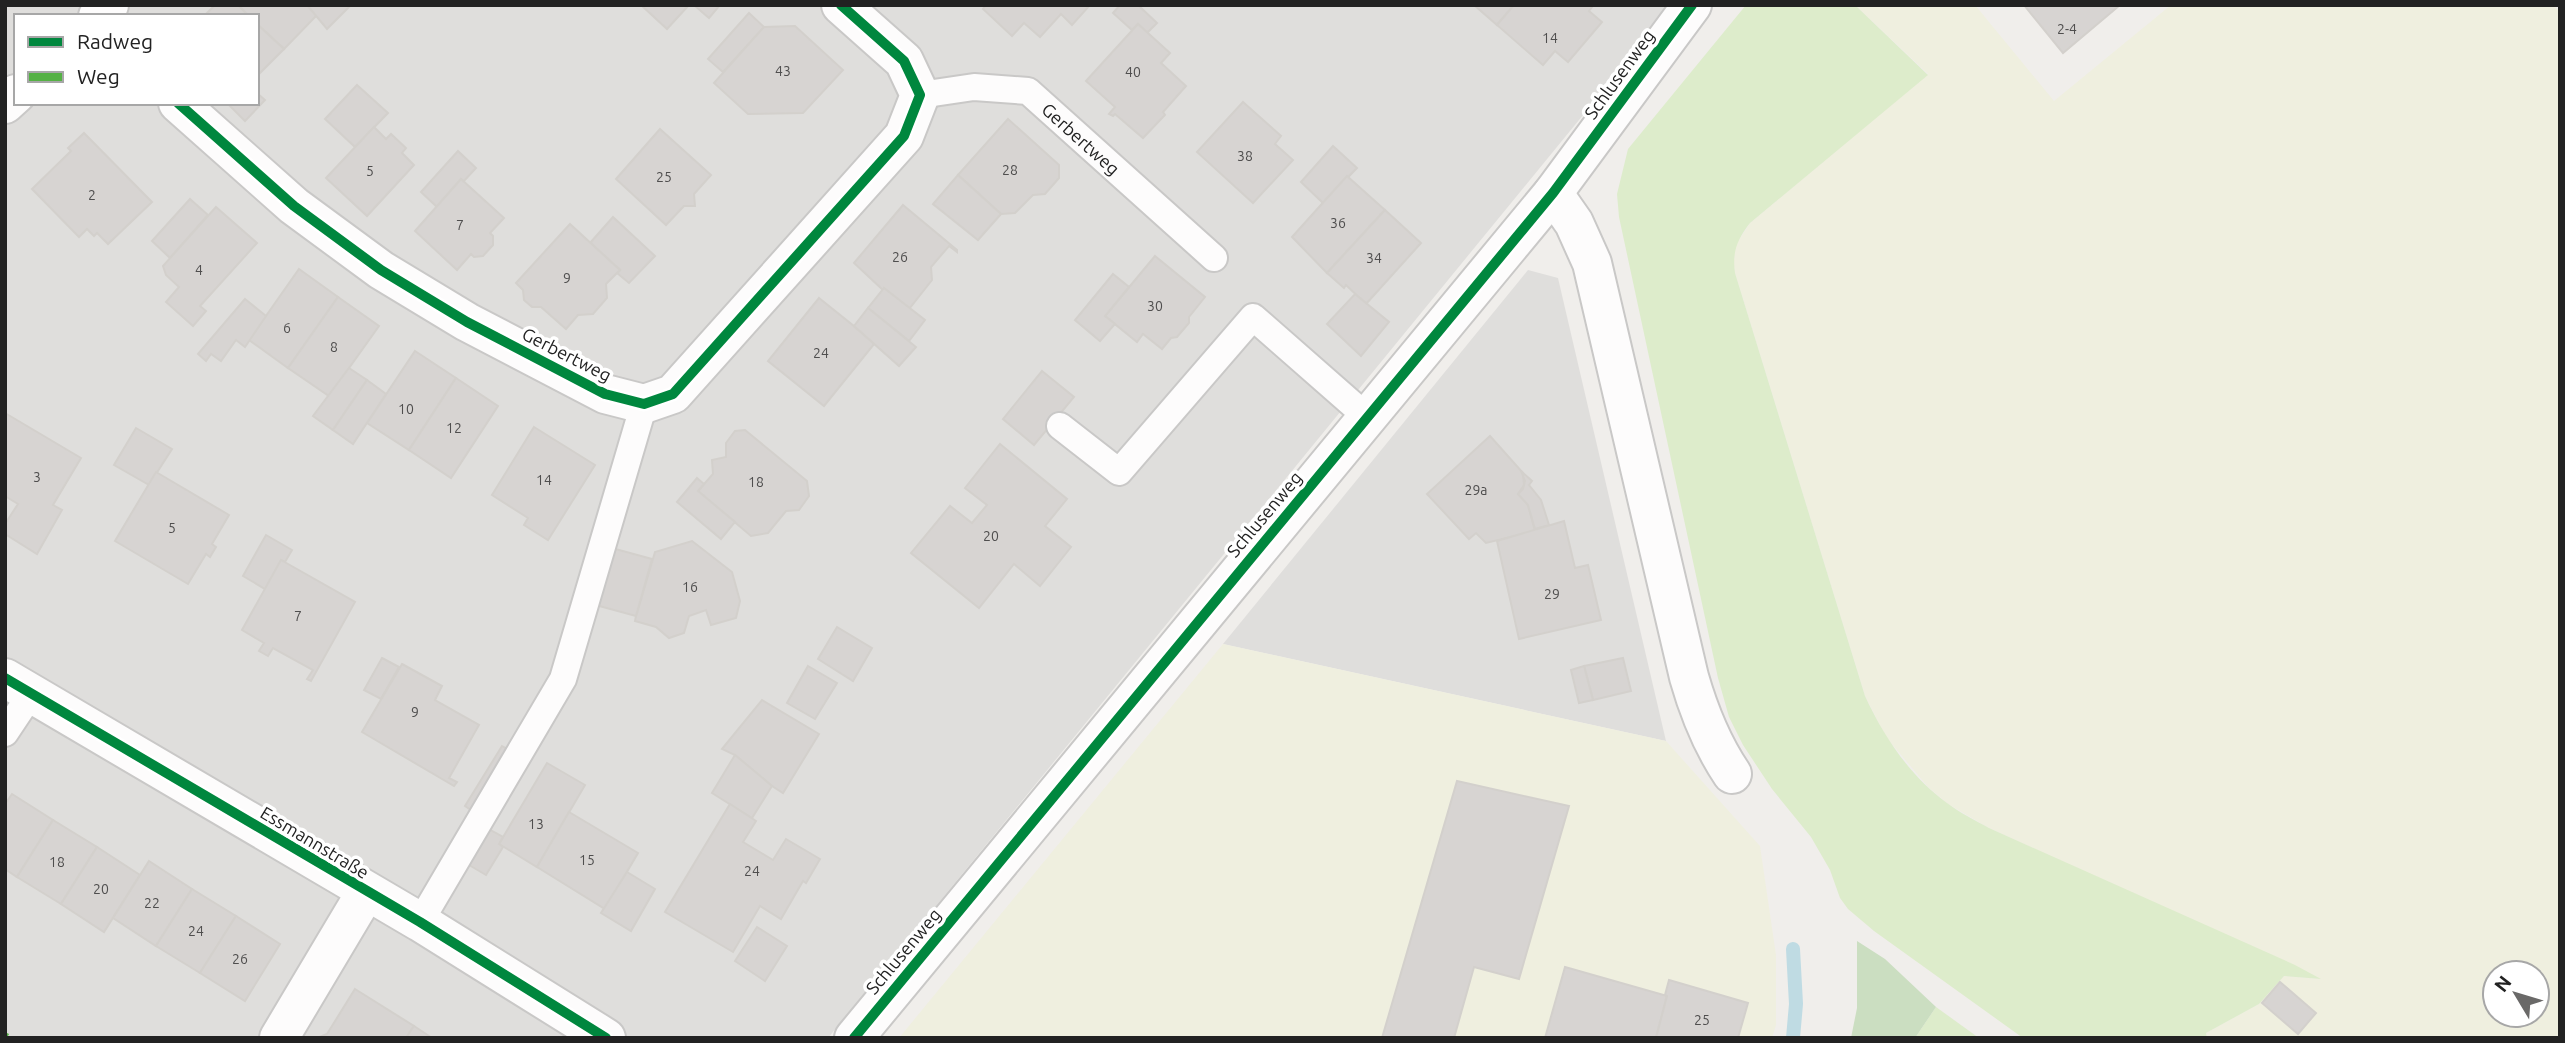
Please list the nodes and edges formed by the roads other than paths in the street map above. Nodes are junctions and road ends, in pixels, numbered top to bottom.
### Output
1 (841, 5) edge
2 (1679, 10) edge
3 (920, 95) junction
4 (180, 105) edge
5 (1552, 193) junction
6 (1214, 258) dead end
7 (644, 404) junction
8 (1367, 417) junction
9 (1060, 426) dead end
10 (18, 686) edge
11 (5, 733) edge
12 (1732, 774) dead end
13 (366, 892) junction
14 (420, 922) junction
15 (279, 1038) edge
16 (606, 1038) edge
17 (854, 1038) edge

1 - 3 street
2 - 5 street, Schlusenweg
3 - 6 lane, Gerbertweg
3 - 7 street
4 - 7 street, Gerbertweg
5 - 8 street, Schlusenweg
5 - 12 street
7 - 14 lane
8 - 9 lane
8 - 17 street, Schlusenweg
10 - 11 lane
10 - 13 street, Essmannstraße
13 - 14 street, Essmannstraße
13 - 15 street
14 - 16 street, Essmannstraße

